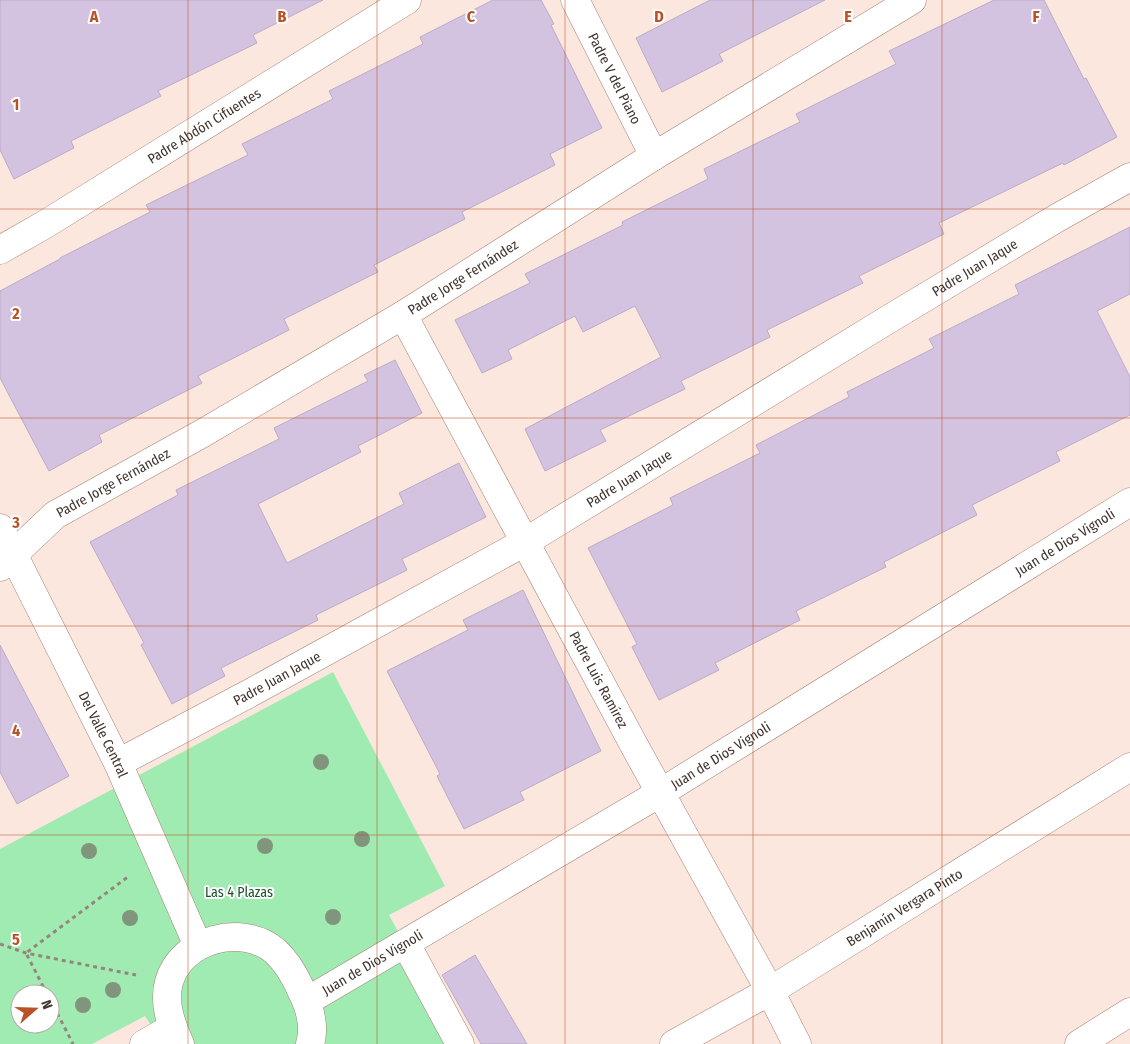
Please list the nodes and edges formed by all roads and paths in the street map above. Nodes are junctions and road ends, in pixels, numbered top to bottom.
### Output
1 (407, 0) edge
2 (575, 0) edge
3 (912, 0) edge
4 (654, 156) junction
5 (1130, 177) edge
6 (0, 250) edge
7 (403, 315) junction
8 (1130, 502) edge
9 (0, 528) edge
10 (525, 542) junction
11 (7, 561) edge
12 (118, 763) junction
13 (1130, 767) edge
14 (660, 793) junction
15 (158, 855) junction
16 (0, 944) edge
17 (406, 944) junction
18 (198, 946) junction
19 (26, 953) junction
20 (169, 982) junction
21 (42, 984) edge
22 (770, 991) junction
23 (306, 1002) junction
24 (60, 1019) edge
25 (1126, 1024) edge
26 (177, 1037) edge
27 (73, 1044) edge
28 (144, 1044) edge
29 (310, 1044) edge
30 (460, 1044) edge
31 (674, 1044) edge
32 (797, 1044) edge
33 (1079, 1044) edge

1 - 6 street, Padre Abdón Cifuentes
2 - 4 street, Padre V del Piano
3 - 4 street, Padre Jorge Fernández
4 - 7 street, Padre Jorge Fernández
5 - 10 street, Padre Juan Jaque
7 - 10 street, Padre Luis Ramírez
7 - 11 street, Padre Jorge Fernández
8 - 14 street, Juan de Dios Vignoli
9 - 11 street, Del Valle Central
10 - 12 street, Padre Juan Jaque
10 - 14 street, Padre Luis Ramírez
11 - 12 street, Del Valle Central
12 - 15 street, Del Valle Central
13 - 22 street, Benjamín Vergara Pinto
14 - 17 street, Juan de Dios Vignoli
14 - 22 street, Padre Luis Ramírez
15 - 18 street, Del Valle Central
15 - 19 path
16 - 19 path
17 - 23 street, Juan de Dios Vignoli
17 - 30 street
18 - 20 street
18 - 23 street
19 - 20 path
19 - 21 path
20 - 26 street
22 - 31 street, Benjamín Vergara Pinto
22 - 32 street, Padre Luis Ramírez
23 - 29 street
24 - 27 path
25 - 33 street
26 - 28 street

